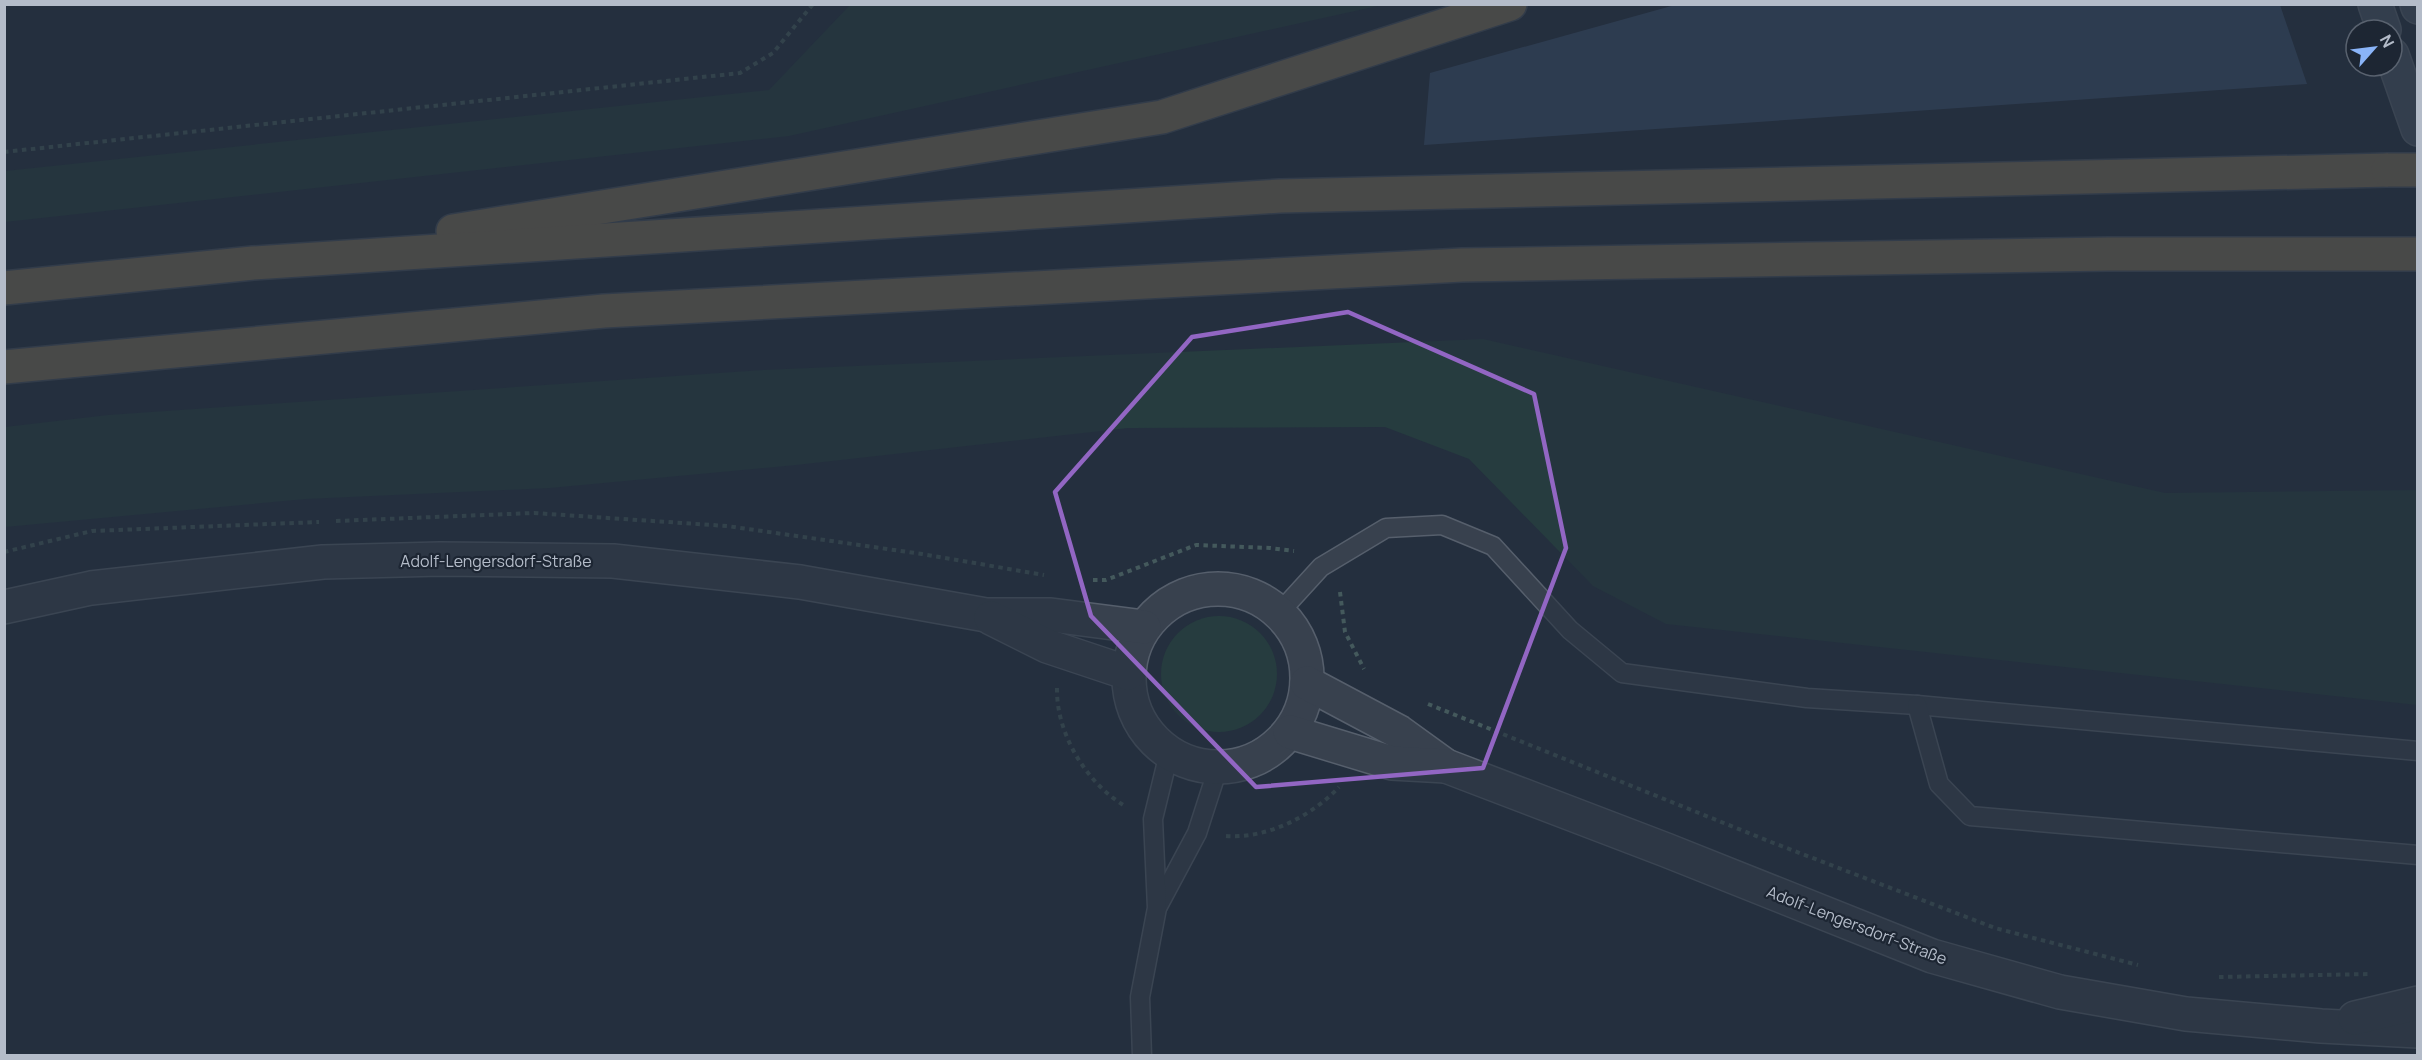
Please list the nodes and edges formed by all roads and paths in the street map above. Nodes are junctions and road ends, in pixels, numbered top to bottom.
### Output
1 (813, 4) edge
2 (1510, 4) edge
3 (2400, 78) edge
4 (2418, 129) edge
5 (4, 152) edge
6 (2403, 170) edge
7 (2417, 254) edge
8 (253, 263) junction
9 (4, 288) edge
10 (4, 367) edge
11 (331, 521) dead end
12 (319, 522) dead end
13 (4, 552) edge
14 (1321, 567) junction
15 (1053, 577) dead end
16 (1086, 580) dead end
17 (4, 607) edge
18 (1279, 613) junction
19 (986, 615) junction
20 (1144, 627) junction
21 (1128, 673) junction
22 (1370, 674) dead end
23 (1307, 683) junction
24 (1424, 702) dead end
25 (1917, 705) junction
26 (1290, 732) junction
27 (2418, 751) edge
28 (1169, 753) junction
29 (1446, 766) junction
30 (1218, 768) junction
31 (2418, 855) edge
32 (1157, 908) junction
33 (2142, 966) dead end
34 (2371, 974) dead end
35 (2210, 977) dead end
36 (2418, 1003) edge
37 (2321, 1026) junction
38 (2418, 1031) edge
39 (1142, 1056) edge

1 - 5 path
2 - 8 highway
3 - 4 main road
6 - 8 highway
7 - 10 highway
8 - 9 highway
11 - 15 path
12 - 13 path
14 - 16 path
14 - 18 lane
14 - 22 path
14 - 25 lane
17 - 19 street, Adolf-Lengersdorf-Straße
18 - 20 street
18 - 23 street
19 - 20 street, Adolf-Lengersdorf-Straße
19 - 21 street, Adolf-Lengersdorf-Straße
20 - 21 street
21 - 28 street
23 - 26 street
23 - 29 street, Adolf-Lengersdorf-Straße
24 - 33 path
25 - 27 lane
25 - 31 lane
26 - 29 street, Adolf-Lengersdorf-Straße
26 - 30 street
28 - 30 street
28 - 32 lane
29 - 37 street, Adolf-Lengersdorf-Straße
30 - 32 lane
32 - 39 lane
34 - 35 path
36 - 37 street, Adolf-Lengersdorf-Straße
37 - 38 street, Adolf-Lengersdorf-Straße

